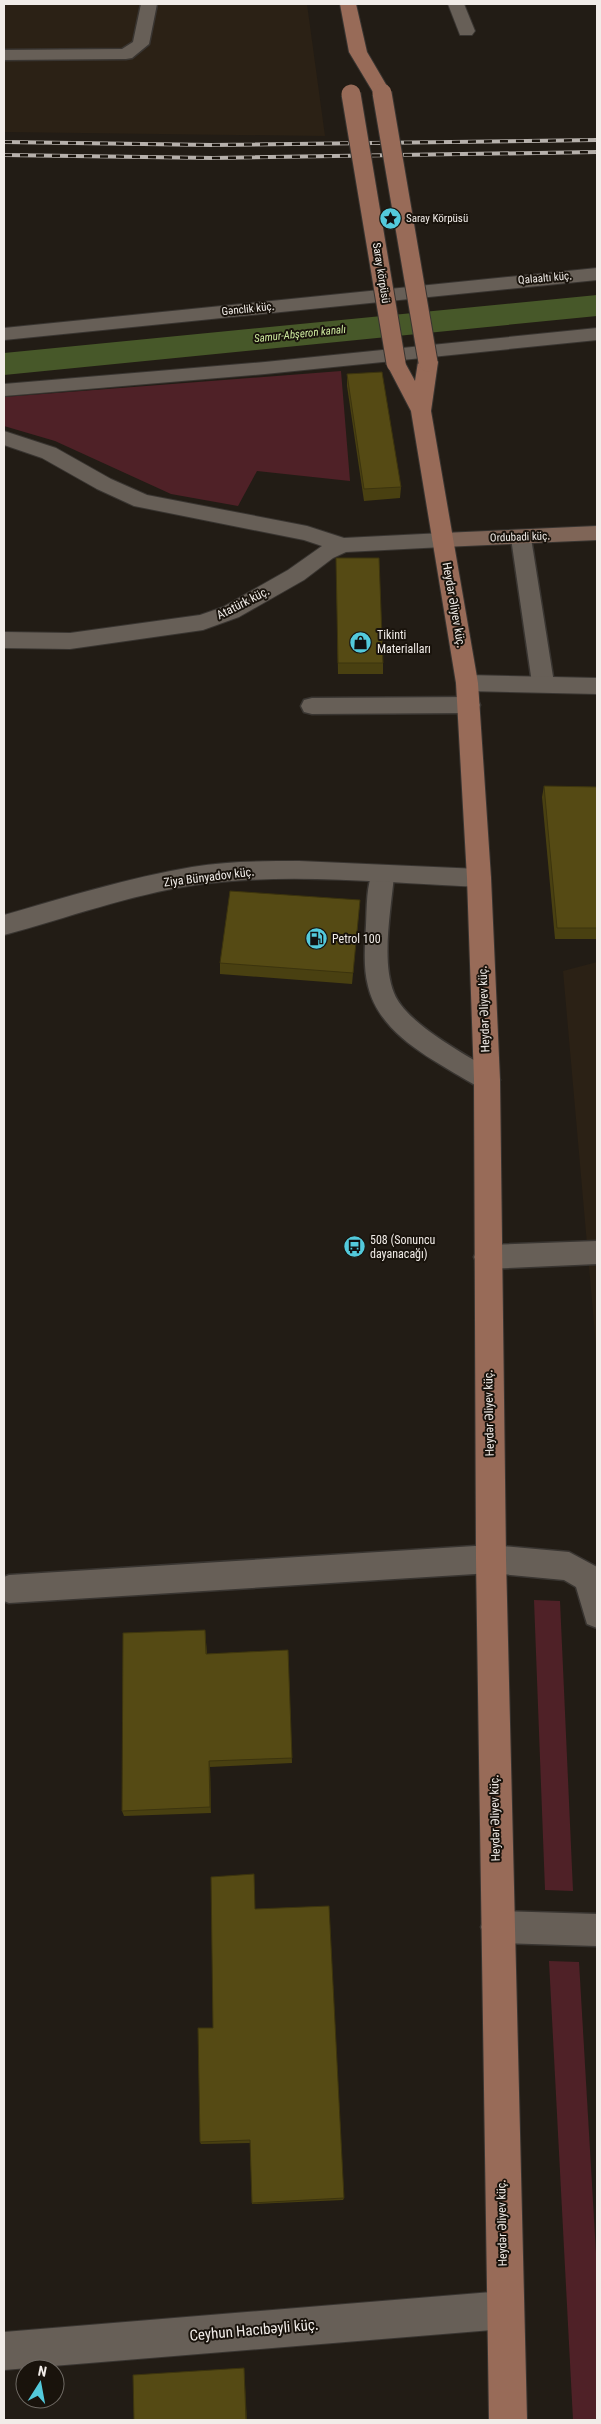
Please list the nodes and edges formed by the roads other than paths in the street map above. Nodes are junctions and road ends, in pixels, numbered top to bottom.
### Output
1 (149, 4) edge
2 (348, 4) edge
3 (456, 4) edge
4 (466, 31) dead end
5 (358, 52) junction
6 (4, 55) edge
7 (597, 274) edge
8 (493, 284) joint
9 (4, 334) edge
10 (597, 334) edge
11 (396, 363) joint
12 (4, 390) edge
13 (421, 411) junction
14 (4, 438) edge
15 (597, 534) edge
16 (521, 538) junction
17 (443, 540) junction
18 (343, 545) junction
19 (4, 640) edge
20 (543, 683) junction
21 (597, 686) edge
22 (468, 694) junction
23 (312, 706) dead end
24 (382, 875) junction
25 (479, 878) junction
26 (4, 925) edge
27 (487, 1080) junction
28 (597, 1252) edge
29 (487, 1257) junction
30 (491, 1559) junction
31 (9, 1589) dead end
32 (597, 1614) edge
33 (497, 1927) junction
34 (597, 1930) edge
35 (504, 2310) junction
36 (4, 2351) edge
37 (508, 2420) edge

1 - 6 lane
2 - 5 main road
3 - 4 street
5 - 11 main road, Saray körpüsü, bridge
5 - 13 main road, Heydər Əliyev küç., bridge
7 - 8 street, Qalaaltı küç.
8 - 9 street, Gənclik küç.
10 - 12 street
11 - 13 main road, Heydər Əliyev küç.
13 - 17 main road, Heydər Əliyev küç.
14 - 18 street
15 - 16 street, Ordubadi küç.
16 - 17 street, Ordubadi küç.
16 - 20 lane
17 - 18 street, Atatürk küç.
17 - 22 main road, Heydər Əliyev küç.
18 - 19 street, Atatürk küç.
20 - 21 street
20 - 22 street
22 - 23 lane
22 - 25 main road, Heydər Əliyev küç.
24 - 25 street, Ziya Bünyadov küç.
24 - 26 street, Ziya Bünyadov küç.
24 - 27 lane
25 - 27 main road, Heydər Əliyev küç.
27 - 29 main road, Heydər Əliyev küç.
28 - 29 lane
29 - 30 main road, Heydər Əliyev küç.
30 - 31 lane
30 - 32 lane
30 - 33 main road, Heydər Əliyev küç.
33 - 34 lane
33 - 35 main road, Heydər Əliyev küç.
35 - 36 street, Ceyhun Hacıbəyli küç.
35 - 37 main road, Heydər Əliyev küç.

